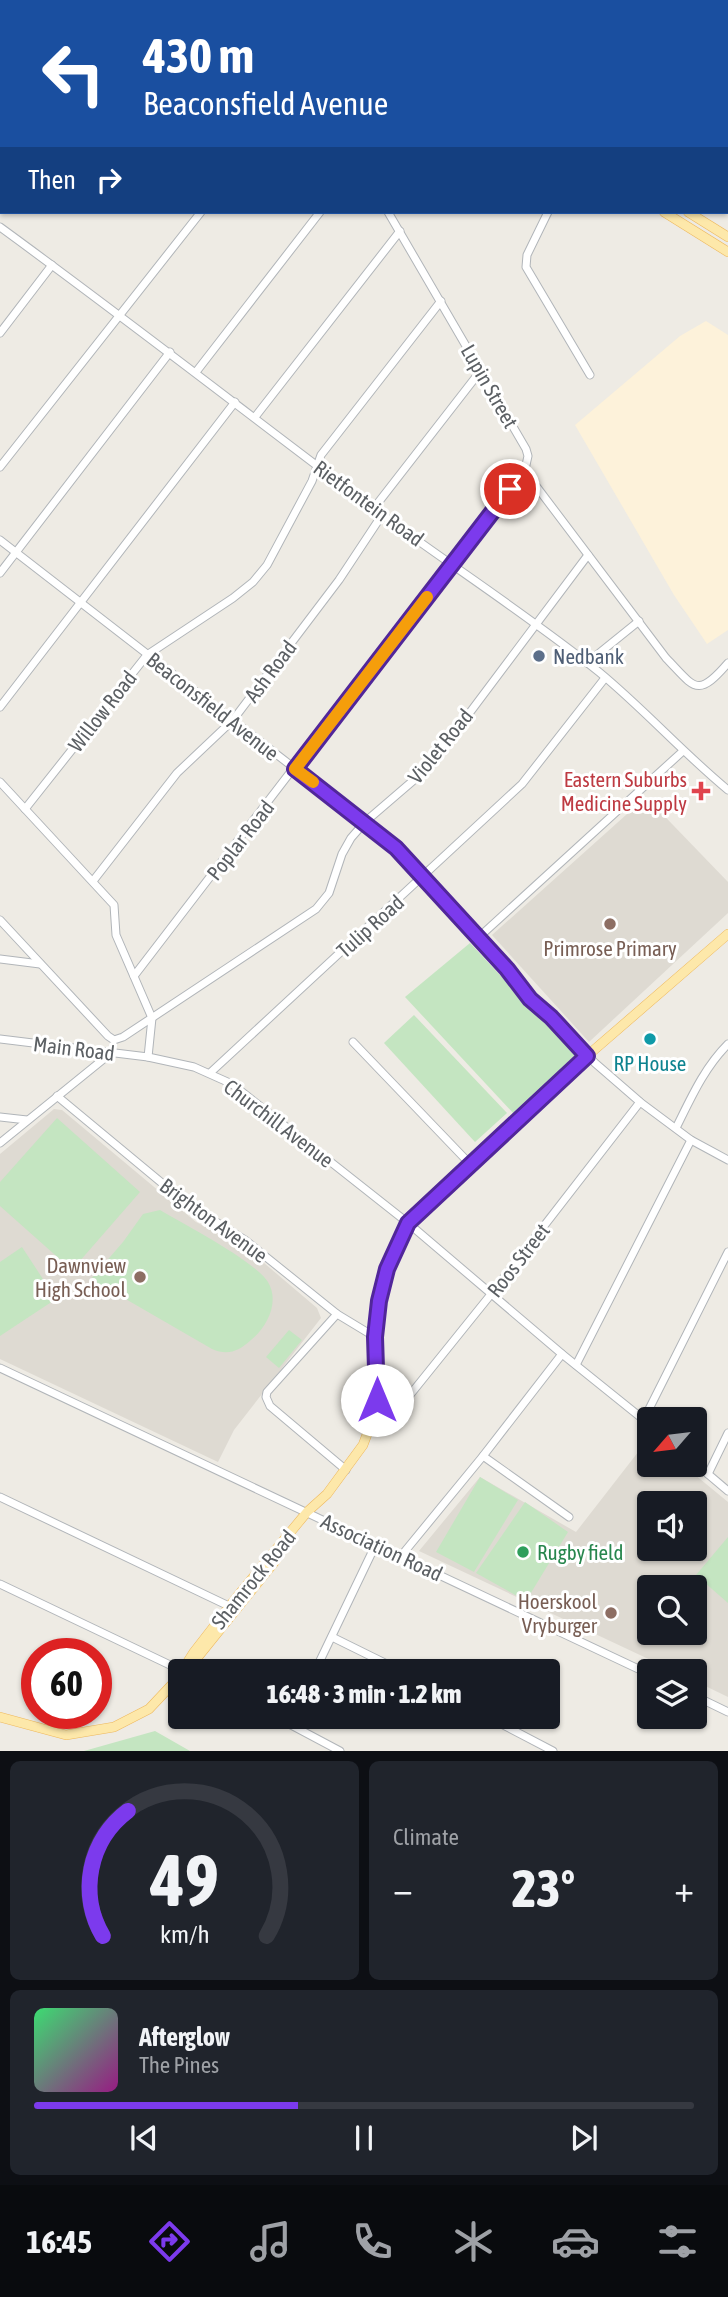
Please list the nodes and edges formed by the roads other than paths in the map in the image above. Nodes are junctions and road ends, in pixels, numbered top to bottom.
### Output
1 (199, 214) edge
2 (318, 214) edge
3 (389, 214) edge
4 (547, 214) edge
5 (666, 214) edge
6 (691, 214) edge
7 (0, 227) edge
8 (400, 231) junction
9 (728, 237) edge
10 (728, 252) edge
11 (52, 265) junction
12 (441, 301) junction
13 (119, 314) junction
14 (0, 333) edge
15 (170, 352) junction
16 (482, 369) junction
17 (196, 372) junction
18 (590, 376) dead end
19 (235, 402) junction
20 (255, 417) junction
21 (318, 466) junction
22 (0, 467) edge
23 (524, 470) junction
24 (374, 508) junction
25 (382, 515) junction
26 (0, 540) edge
27 (16, 552) junction
28 (588, 555) junction
29 (452, 564) junction
30 (0, 573) edge
31 (81, 604) junction
32 (639, 621) junction
33 (536, 625) junction
34 (147, 655) junction
35 (587, 663) junction
36 (728, 663) edge
37 (605, 678) junction
38 (0, 708) edge
39 (233, 720) junction
40 (683, 751) junction
41 (295, 769) junction
42 (0, 782) edge
43 (728, 790) edge
44 (25, 809) junction
45 (365, 822) junction
46 (423, 877) junction
47 (93, 881) junction
48 (0, 920) edge
49 (728, 934) edge
50 (478, 938) junction
51 (0, 959) edge
52 (41, 964) junction
53 (134, 976) junction
54 (152, 1017) junction
55 (0, 1039) edge
56 (353, 1042) dead end
57 (728, 1044) edge
58 (111, 1052) junction
59 (587, 1056) junction
60 (148, 1057) junction
61 (91, 1069) junction
62 (210, 1073) junction
63 (98, 1076) dead end
64 (57, 1096) junction
65 (640, 1102) junction
66 (0, 1117) edge
67 (27, 1120) junction
68 (676, 1129) junction
69 (691, 1140) junction
70 (0, 1143) edge
71 (728, 1160) edge
72 (471, 1165) junction
73 (408, 1223) junction
74 (728, 1252) edge
75 (492, 1293) junction
76 (337, 1314) junction
77 (375, 1337) junction
78 (562, 1354) junction
79 (576, 1365) junction
80 (0, 1368) edge
81 (653, 1407) edge
82 (637, 1414) edge
83 (393, 1416) dead end
84 (728, 1433) edge
85 (483, 1456) junction
86 (346, 1470) junction
87 (708, 1474) joint
88 (728, 1491) edge
89 (0, 1497) edge
90 (311, 1512) junction
91 (569, 1517) dead end
92 (375, 1546) junction
93 (401, 1556) junction
94 (0, 1584) edge
95 (233, 1608) junction
96 (332, 1637) junction
97 (192, 1659) edge
98 (321, 1659) edge
99 (377, 1659) edge
100 (168, 1664) edge
101 (637, 1668) edge
102 (168, 1688) edge
103 (707, 1702) edge
104 (728, 1712) edge
105 (0, 1717) edge
106 (305, 1729) edge
107 (511, 1729) edge
108 (340, 1751) edge
109 (553, 1751) edge

1 - 13 street
2 - 17 street
3 - 8 street, Lupin Street
4 - 18 street
5 - 10 main road
6 - 9 main road
7 - 11 street, Rietfontein Road
8 - 12 street, Lupin Street
8 - 20 street
11 - 13 street, Rietfontein Road
11 - 14 street
12 - 16 street, Lupin Street
12 - 21 street, Willow Road
13 - 15 street, Rietfontein Road
13 - 22 street
15 - 17 street, Rietfontein Road
15 - 27 street
16 - 23 street, Lupin Street
16 - 24 street
17 - 19 street, Rietfontein Road
19 - 20 street, Rietfontein Road
19 - 31 street
20 - 21 street, Rietfontein Road
21 - 24 street, Rietfontein Road
21 - 34 street, Willow Road
23 - 28 street, Lupin Street
23 - 29 street, Poplar Road
24 - 25 street, Rietfontein Road
25 - 29 street, Rietfontein Road
25 - 39 street, Ash Road
26 - 27 street, Beaconsfield Avenue
27 - 30 street
27 - 31 street, Beaconsfield Avenue
28 - 32 street, Lupin Street
28 - 33 street, Violet Road
29 - 33 street, Rietfontein Road
29 - 41 street, Poplar Road
31 - 34 street, Beaconsfield Avenue
31 - 38 street
32 - 35 street
32 - 36 street, Lupin Street
33 - 35 street, Rietfontein Road
33 - 45 street, Violet Road
34 - 39 street, Beaconsfield Avenue
34 - 44 street, Willow Road
35 - 37 street, Rietfontein Road
37 - 40 street, Rietfontein Road
37 - 46 street, Tulip Road
39 - 41 street, Beaconsfield Avenue
39 - 47 street, Ash Road
40 - 43 street, Rietfontein Road
40 - 50 street
41 - 45 street, Beaconsfield Avenue
41 - 53 street, Poplar Road
42 - 44 street
44 - 47 street
45 - 46 street, Beaconsfield Avenue
45 - 54 street, Violet Road
46 - 50 street, Beaconsfield Avenue
46 - 62 street, Tulip Road
47 - 53 street
48 - 52 street
49 - 59 main road, Shamrock Road
50 - 59 street, Beaconsfield Avenue
51 - 52 street
52 - 54 street, Violet Road
53 - 54 street
54 - 60 street
55 - 58 street, Main Road
56 - 72 street
57 - 68 street
58 - 60 street, Main Road
58 - 61 street
59 - 65 street, Beaconsfield Avenue
59 - 72 main road, Shamrock Road
60 - 62 street, Churchill Avenue
61 - 63 street
61 - 64 street
62 - 73 street, Churchill Avenue
64 - 67 street
64 - 76 street, Brighton Avenue
65 - 68 street, Beaconsfield Avenue
65 - 75 street, Roos Street
66 - 67 street
67 - 70 street
68 - 69 street, Beaconsfield Avenue
69 - 71 street, Beaconsfield Avenue
69 - 79 street
72 - 73 main road, Shamrock Road
73 - 75 street, Churchill Avenue
73 - 77 main road, Shamrock Road
74 - 81 street
75 - 78 street, Churchill Avenue
75 - 83 street, Roos Street
76 - 77 street, Brighton Avenue
76 - 86 street
77 - 86 main road, Shamrock Road
78 - 79 street, Churchill Avenue
78 - 85 street
79 - 82 street, Churchill Avenue
80 - 90 street, Association Road
84 - 87 street
85 - 91 street
85 - 93 street
86 - 90 main road, Shamrock Road
87 - 88 street
89 - 95 street
90 - 92 street, Association Road
90 - 95 main road, Shamrock Road
92 - 93 street, Association Road
92 - 96 street
93 - 101 street, Association Road
94 - 100 street
95 - 97 main road, Shamrock Road
96 - 98 street
96 - 99 street
102 - 105 main road, Shamrock Road
103 - 104 street
106 - 108 street
107 - 109 street

